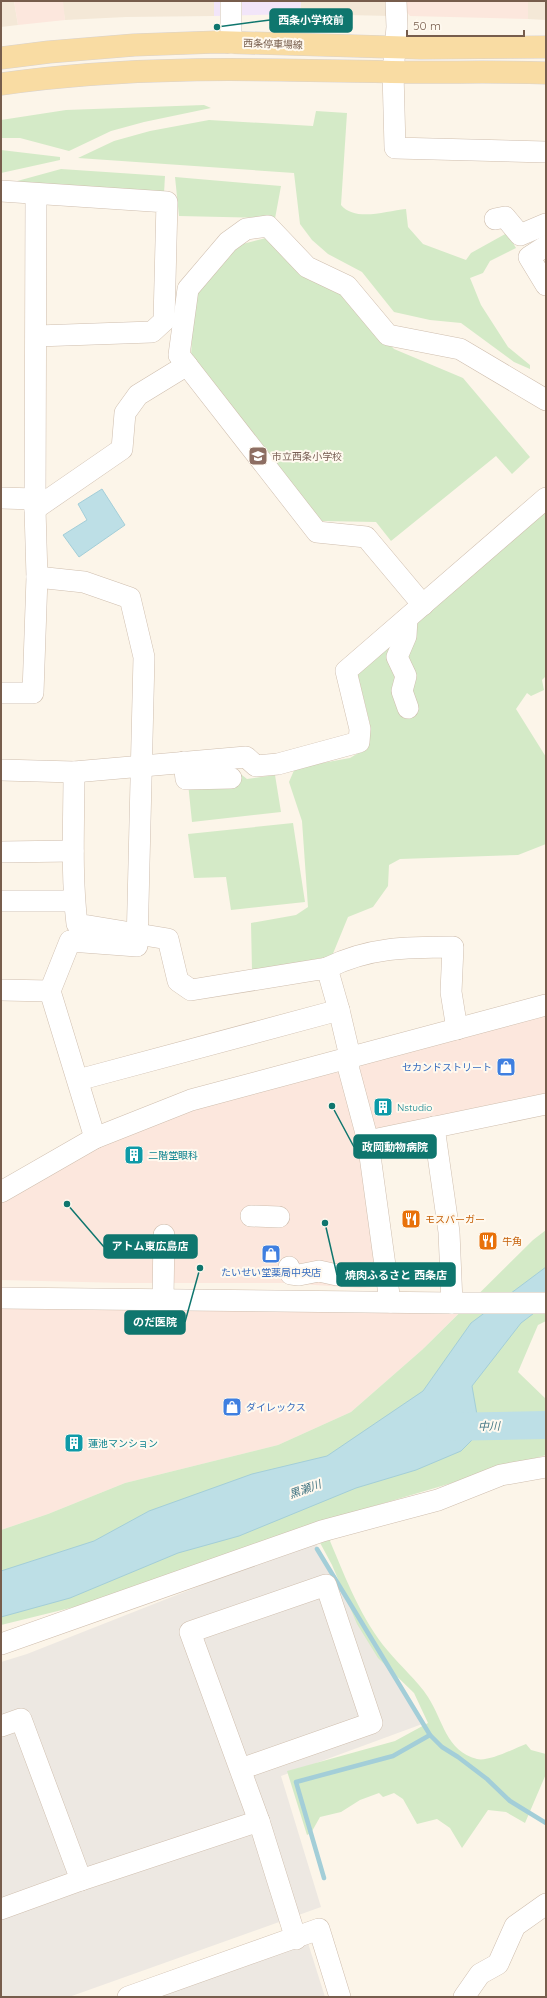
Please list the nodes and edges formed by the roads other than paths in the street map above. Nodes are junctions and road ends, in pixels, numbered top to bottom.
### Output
1 (396, 1) edge
2 (231, 2) dead end
3 (231, 43) junction
4 (546, 47) edge
5 (394, 48) junction
6 (1, 58) edge
7 (393, 72) junction
8 (546, 73) edge
9 (1, 84) edge
10 (546, 152) edge
11 (1, 191) edge
12 (36, 194) junction
13 (495, 219) dead end
14 (546, 224) edge
15 (546, 246) edge
16 (546, 285) edge
17 (37, 336) junction
18 (187, 365) junction
19 (546, 400) edge
20 (1, 498) edge
21 (546, 498) edge
22 (36, 504) junction
23 (37, 576) junction
24 (423, 605) junction
25 (407, 619) junction
26 (1, 693) edge
27 (408, 708) dead end
28 (184, 762) junction
29 (141, 765) junction
30 (1, 770) edge
31 (74, 772) junction
32 (231, 778) dead end
33 (73, 851) junction
34 (1, 852) edge
35 (1, 901) edge
36 (74, 901) junction
37 (138, 935) junction
38 (327, 968) junction
39 (1, 990) edge
40 (50, 991) junction
41 (546, 1005) edge
42 (339, 1010) junction
43 (457, 1029) junction
44 (349, 1058) junction
45 (78, 1080) junction
46 (546, 1104) edge
47 (434, 1127) junction
48 (94, 1138) junction
49 (368, 1141) junction
50 (1, 1192) edge
51 (252, 1216) dead end
52 (279, 1217) dead end
53 (164, 1235) dead end
54 (289, 1267) dead end
55 (386, 1273) junction
56 (1, 1298) edge
57 (163, 1299) junction
58 (390, 1302) junction
59 (452, 1303) junction
60 (546, 1303) edge
61 (546, 1467) edge
62 (1, 1644) edge
63 (1, 1726) edge
64 (241, 1769) junction
65 (260, 1821) junction
66 (81, 1880) junction
67 (546, 1904) edge
68 (1, 1909) edge
69 (296, 1939) junction
70 (128, 1997) edge
71 (340, 1997) edge
72 (464, 1997) edge

1 - 5 street
2 - 3 street
3 - 5 main road, 西条停車場線
3 - 6 main road, 西条停車場線
4 - 5 main road, 西条停車場線
5 - 7 street
7 - 8 main road
7 - 9 main road
7 - 10 street
11 - 12 street
12 - 17 street
12 - 17 street
13 - 14 street
15 - 16 street
17 - 22 street
18 - 19 street
18 - 22 street
18 - 24 street
20 - 22 street
21 - 24 street
22 - 23 street
23 - 26 street
23 - 29 street
24 - 25 street
25 - 27 street
25 - 28 street
28 - 29 street
28 - 32 street
29 - 31 street
29 - 37 street
30 - 31 street
31 - 33 street
33 - 34 street
33 - 36 street
35 - 36 street
36 - 37 street
37 - 38 street
37 - 40 street
38 - 42 street
38 - 43 street
39 - 40 street
40 - 45 street
41 - 43 street
42 - 44 street
42 - 45 street
43 - 44 street
44 - 48 street
44 - 49 street
45 - 48 street
46 - 47 street
47 - 49 street
47 - 59 street
48 - 50 street
49 - 55 street
51 - 52 street
53 - 57 street
54 - 55 street
55 - 58 street
56 - 57 street
57 - 58 street
58 - 59 street
59 - 60 street
61 - 62 street
63 - 66 street
64 - 64 street
64 - 65 street
65 - 66 street
65 - 69 street
66 - 68 street
67 - 72 street
69 - 70 street
69 - 71 street

